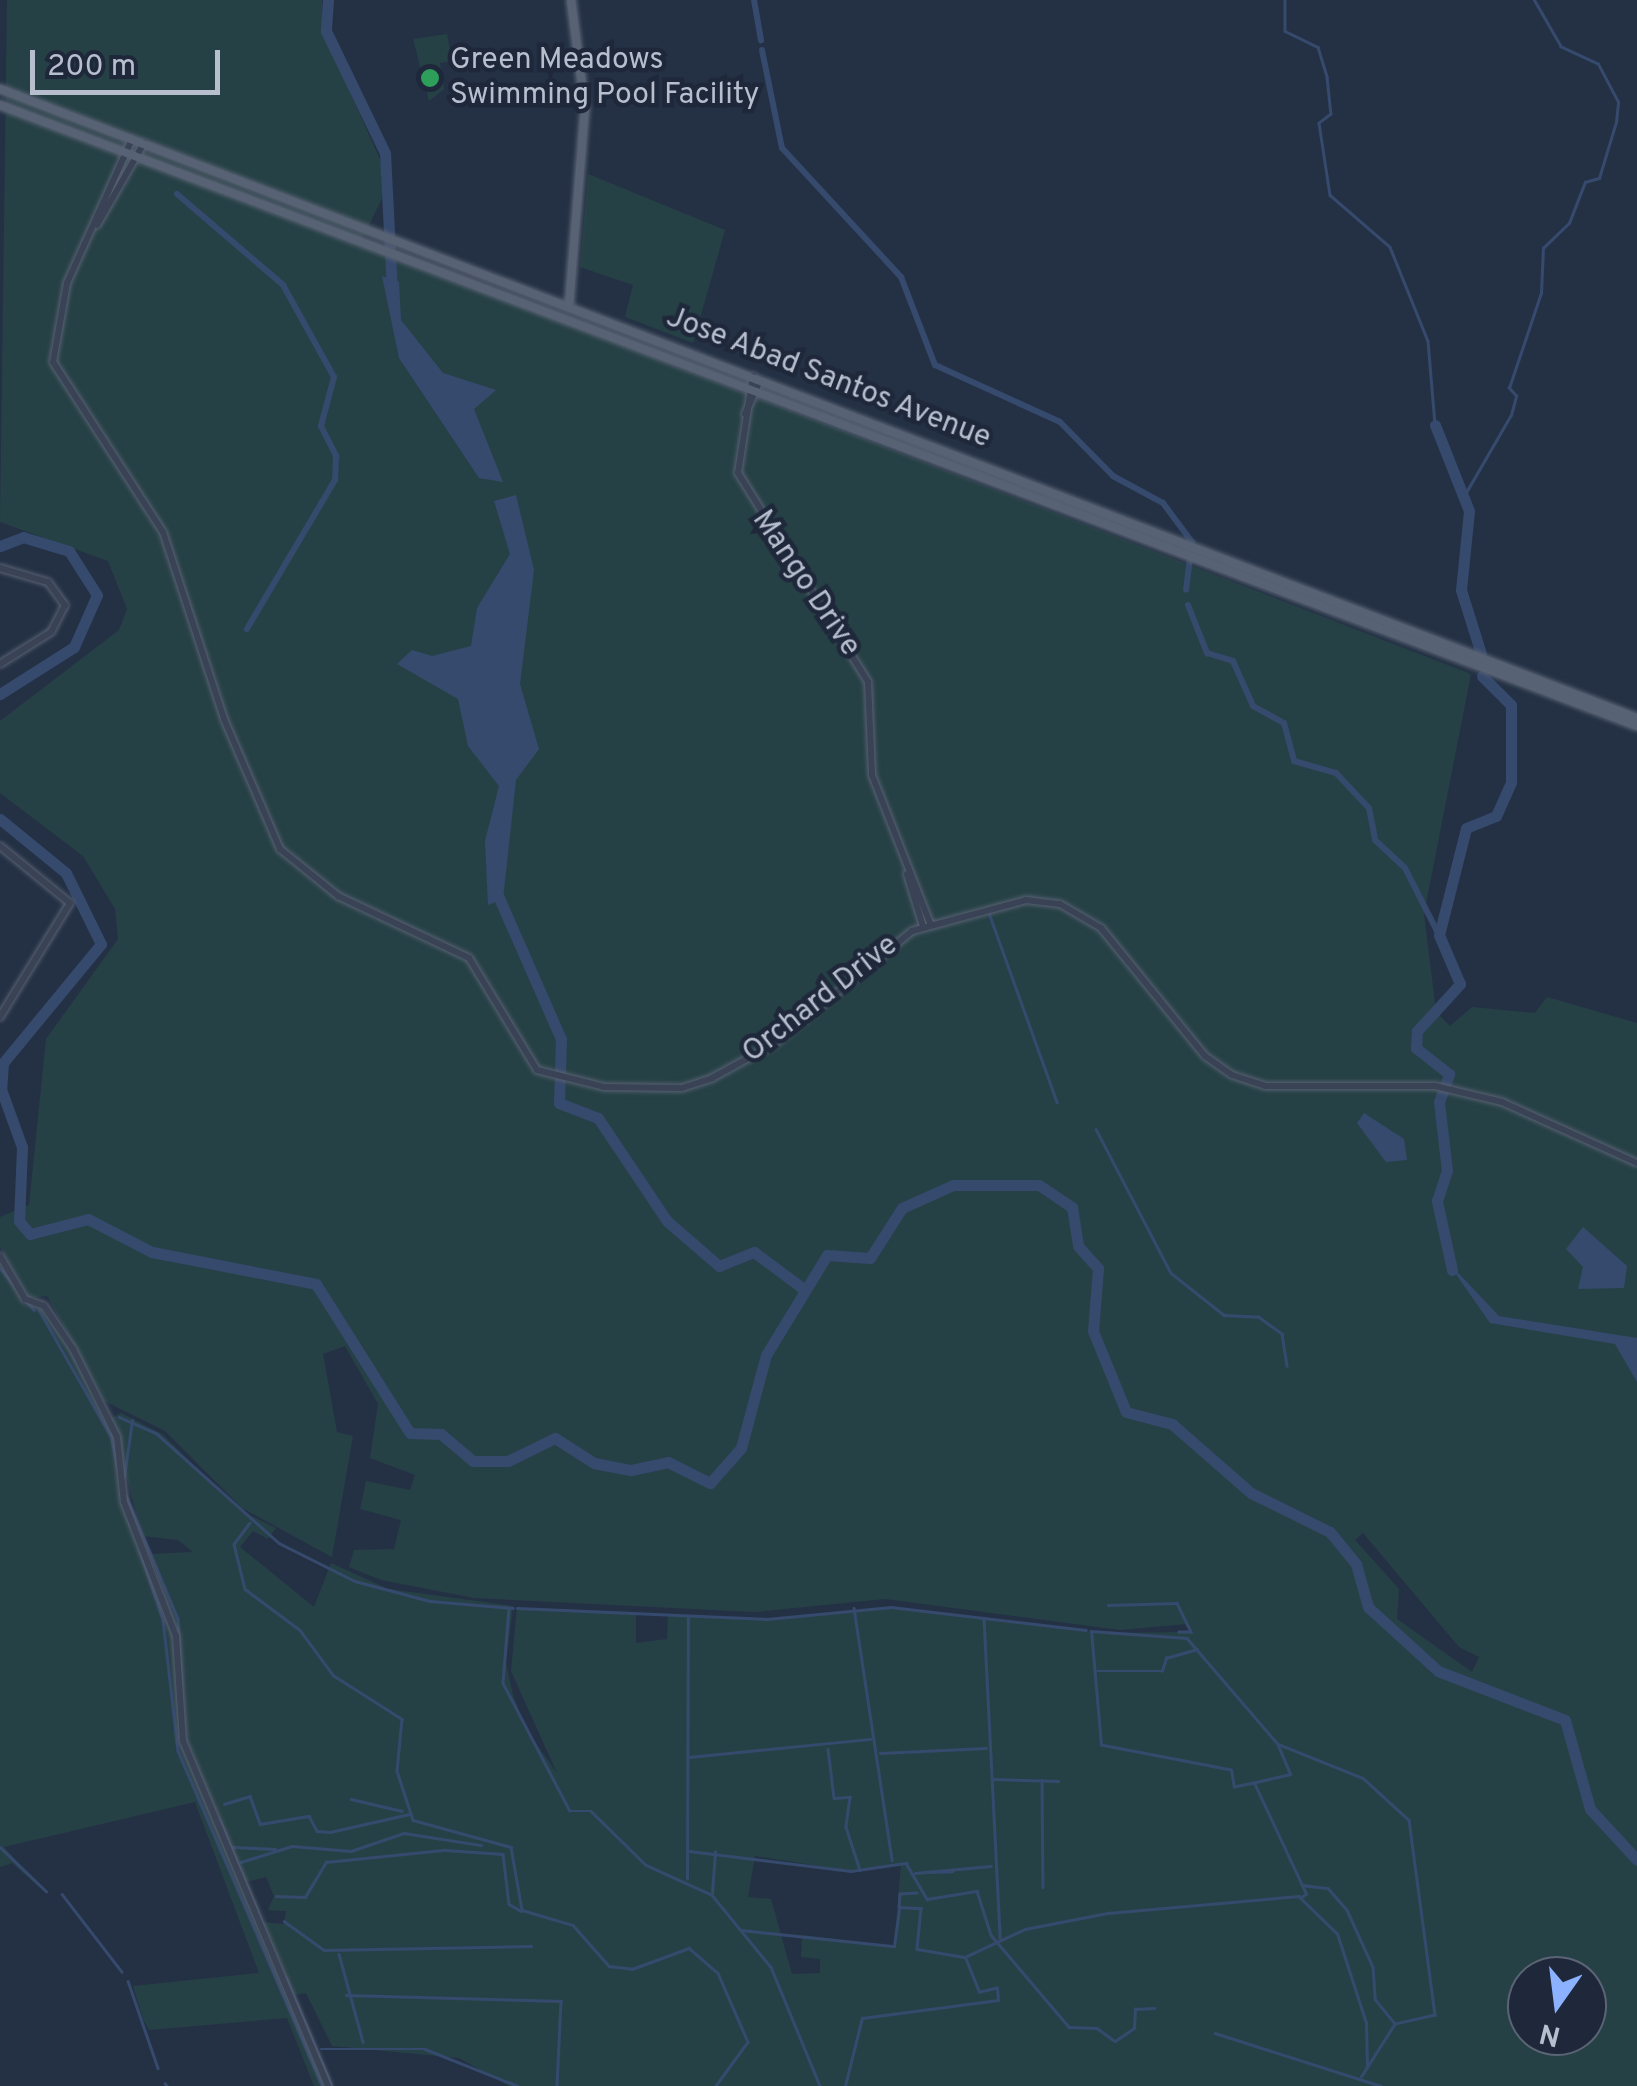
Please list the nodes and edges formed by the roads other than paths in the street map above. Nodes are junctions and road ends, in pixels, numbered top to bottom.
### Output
1 (571, 0) edge
2 (0, 89) edge
3 (0, 105) edge
4 (132, 139) junction
5 (144, 143) junction
6 (129, 152) junction
7 (140, 156) junction
8 (70, 274) junction
9 (570, 302) junction
10 (565, 315) junction
11 (755, 382) junction
12 (0, 568) edge
13 (0, 664) edge
14 (1475, 664) junction
15 (1637, 718) edge
16 (1637, 726) edge
17 (0, 846) edge
18 (926, 924) junction
19 (0, 1017) edge
20 (1637, 1163) edge
21 (0, 1256) edge
22 (328, 2086) edge

1 - 9 main road
2 - 4 main road, Jose Abad Santos Avenue
3 - 6 main road, Jose Abad Santos Avenue
4 - 5 main road, Jose Abad Santos Avenue
4 - 6 street, Orchard Drive
5 - 7 street, Orchard Drive
5 - 9 main road, Jose Abad Santos Avenue
6 - 7 main road, Jose Abad Santos Avenue
6 - 8 street, Orchard Drive
7 - 8 street, Orchard Drive
7 - 10 main road, Jose Abad Santos Avenue
8 - 18 street, Orchard Drive
9 - 10 main road
9 - 11 main road, Jose Abad Santos Avenue
10 - 11 main road, Jose Abad Santos Avenue
11 - 14 main road, Jose Abad Santos Avenue
11 - 18 street, Mango Drive
12 - 13 street
14 - 15 main road, Jose Abad Santos Avenue
14 - 16 main road, Jose Abad Santos Avenue
17 - 19 street
18 - 20 street, Orchard Drive
21 - 22 street

